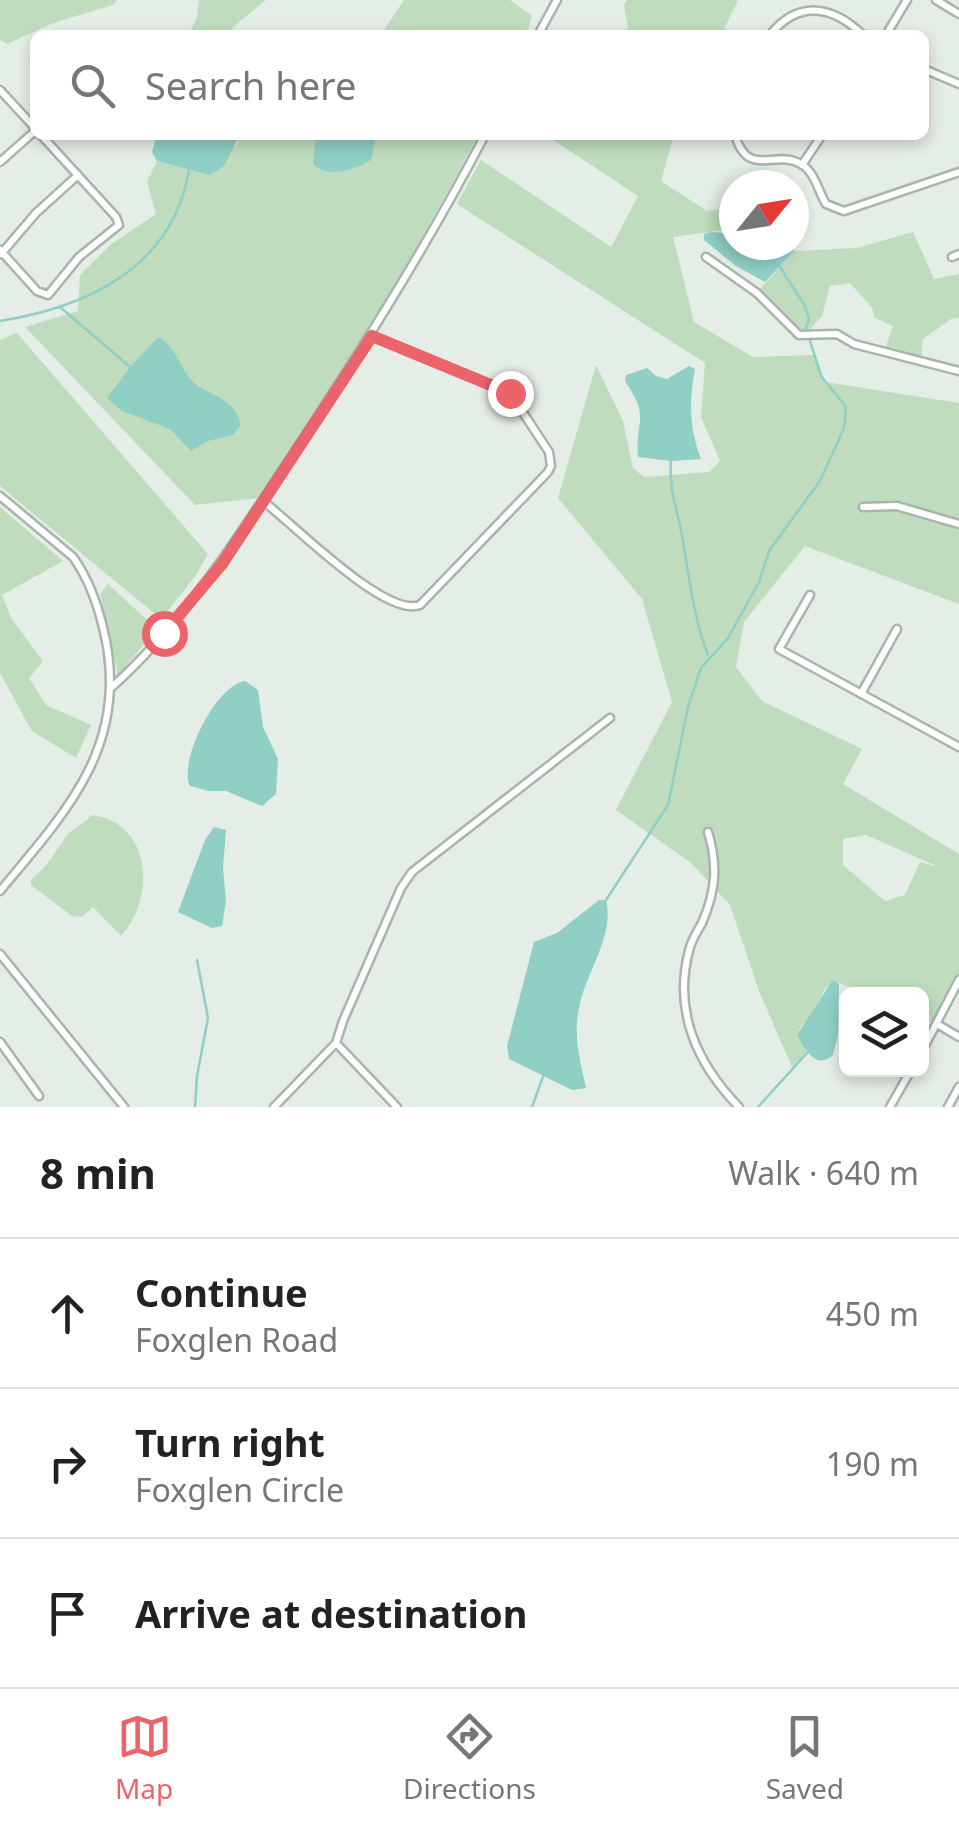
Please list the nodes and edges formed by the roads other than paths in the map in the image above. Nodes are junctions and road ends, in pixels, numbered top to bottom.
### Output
1 (557, 0) edge
2 (907, 0) edge
3 (936, 0) edge
4 (959, 14) edge
5 (541, 30) edge
6 (774, 30) edge
7 (857, 30) edge
8 (889, 30) edge
9 (929, 72) edge
10 (959, 84) edge
11 (0, 90) edge
12 (30, 123) edge
13 (30, 134) edge
14 (46, 140) edge
15 (481, 140) edge
16 (737, 140) edge
17 (819, 140) edge
18 (0, 162) edge
19 (802, 165) junction
20 (959, 172) edge
21 (78, 175) junction
22 (1, 253) edge
23 (706, 256) dead end
24 (372, 336) junction
25 (959, 371) edge
26 (0, 496) edge
27 (264, 501) junction
28 (864, 507) dead end
29 (959, 524) edge
30 (810, 595) dead end
31 (897, 629) dead end
32 (112, 687) junction
33 (861, 694) junction
34 (610, 718) dead end
35 (958, 745) edge
36 (708, 832) dead end
37 (0, 890) edge
38 (0, 954) edge
39 (959, 980) edge
40 (937, 1024) junction
41 (959, 1037) edge
42 (929, 1038) edge
43 (0, 1042) edge
44 (336, 1043) junction
45 (907, 1077) edge
46 (959, 1087) edge
47 (40, 1096) dead end
48 (738, 1106) edge
49 (124, 1107) edge
50 (274, 1107) edge
51 (397, 1107) edge
52 (890, 1107) edge
53 (948, 1107) edge

1 - 5 street
2 - 8 street
3 - 4 street
6 - 7 street
9 - 10 street
11 - 12 street
13 - 18 street
14 - 21 street
15 - 24 street
16 - 19 street
17 - 19 street
19 - 20 street
21 - 22 street
21 - 22 street
23 - 25 street
24 - 27 street
24 - 27 street
26 - 32 street
27 - 32 street
28 - 29 street
30 - 33 street
31 - 33 street
32 - 37 street
33 - 35 street
34 - 44 street
36 - 48 street
38 - 49 street
39 - 40 street
40 - 41 street
40 - 42 street
43 - 47 street
44 - 50 street
44 - 51 street
45 - 52 street
46 - 53 street

